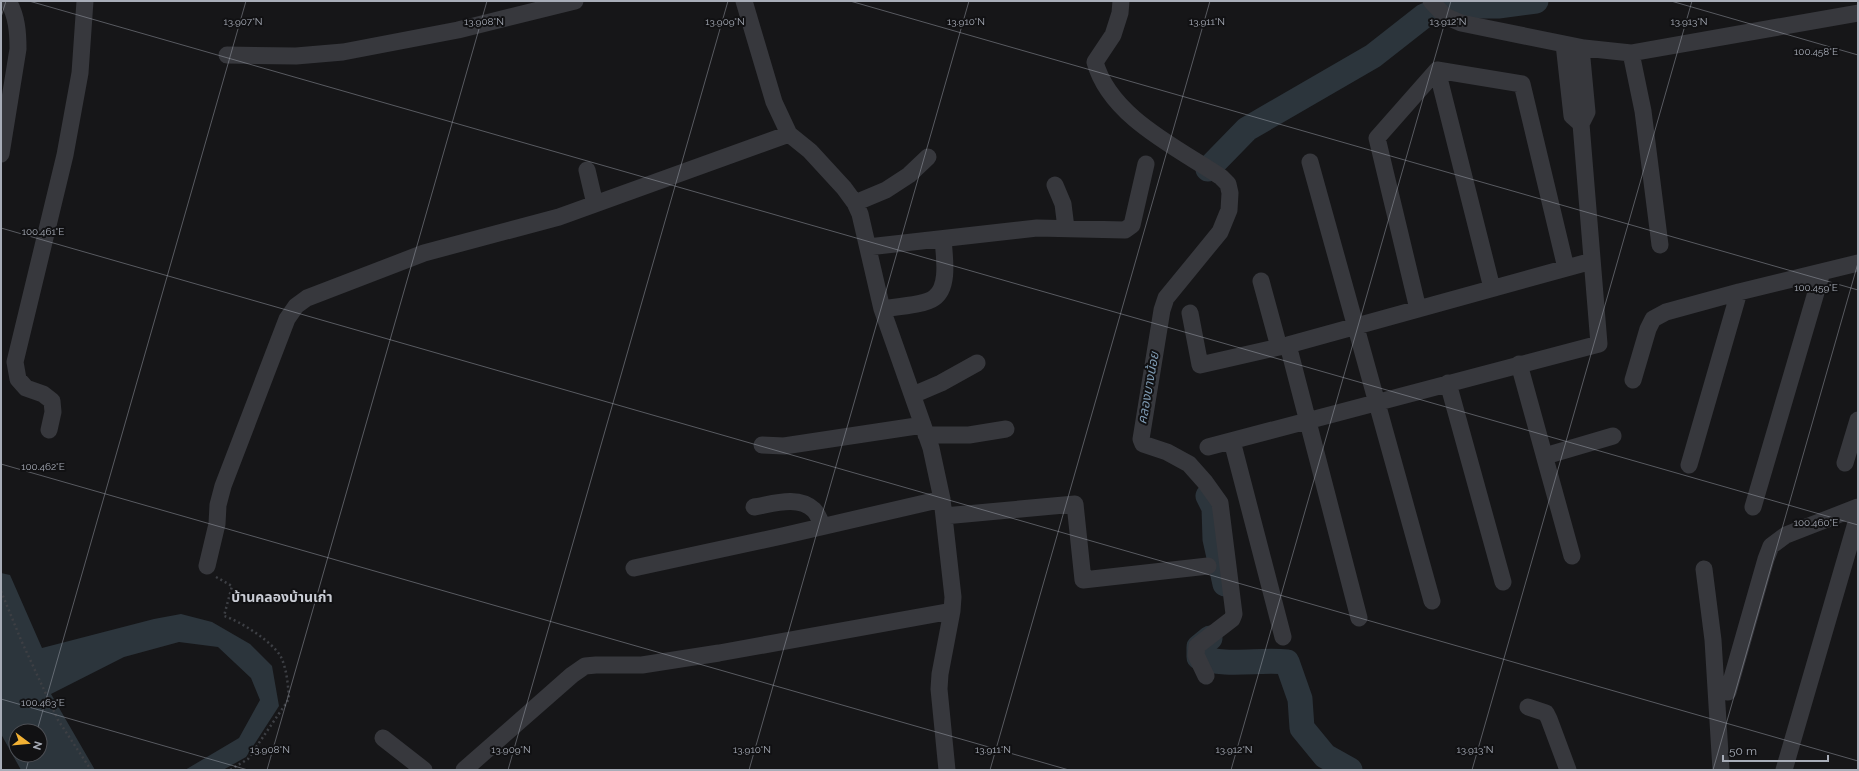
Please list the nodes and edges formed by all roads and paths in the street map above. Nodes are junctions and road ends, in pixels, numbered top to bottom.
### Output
1 (8, 1) edge
2 (85, 1) edge
3 (575, 1) edge
4 (744, 1) edge
5 (1121, 1) edge
6 (1431, 1) edge
7 (1858, 12) edge
8 (1564, 44) junction
9 (1581, 48) junction
10 (1632, 53) junction
11 (227, 55) dead end
12 (1437, 70) junction
13 (1581, 124) junction
14 (3, 132) edge
15 (789, 134) junction
16 (1, 154) edge
17 (928, 157) dead end
18 (1310, 162) dead end
19 (1146, 164) dead end
20 (587, 170) dead end
21 (1055, 184) dead end
22 (855, 202) junction
23 (595, 204) junction
24 (1066, 228) junction
25 (943, 239) junction
26 (1660, 245) dead end
27 (868, 247) junction
28 (1592, 261) junction
29 (1858, 263) edge
30 (1566, 268) junction
31 (1822, 272) junction
32 (1261, 281) dead end
33 (1492, 288) junction
34 (1739, 292) junction
35 (882, 309) junction
36 (1418, 309) junction
37 (1190, 313) dead end
38 (1356, 326) junction
39 (1284, 346) junction
40 (977, 363) dead end
41 (1519, 364) junction
42 (1633, 380) dead end
43 (1448, 383) junction
44 (913, 395) junction
45 (1376, 402) junction
46 (1308, 419) junction
47 (1858, 420) edge
48 (1006, 429) dead end
49 (49, 430) dead end
50 (925, 430) junction
51 (1613, 436) dead end
52 (1232, 441) junction
53 (762, 445) dead end
54 (1208, 447) dead end
55 (1545, 456) junction
56 (1845, 463) dead end
57 (1689, 465) dead end
58 (942, 499) junction
59 (754, 507) dead end
60 (1753, 507) dead end
61 (1858, 507) edge
62 (944, 516) junction
63 (1858, 516) edge
64 (823, 526) junction
65 (1572, 556) dead end
66 (207, 566) joint
67 (1208, 566) dead end
68 (634, 568) dead end
69 (1704, 570) dead end
70 (1502, 582) dead end
71 (1, 591) edge
72 (1432, 600) dead end
73 (952, 611) junction
74 (1359, 618) dead end
75 (1283, 637) dead end
76 (1206, 676) dead end
77 (1728, 692) dead end
78 (1528, 707) dead end
79 (383, 738) dead end
80 (91, 770) edge
81 (230, 770) edge
82 (424, 770) edge
83 (464, 770) edge
84 (946, 770) edge
85 (1568, 770) edge
86 (1721, 770) edge
87 (1784, 770) edge

1 - 14 street
2 - 49 street
3 - 11 street
4 - 15 street
5 - 76 street
6 - 8 street
7 - 10 street
8 - 9 street
8 - 13 street
9 - 10 street
9 - 13 street
10 - 26 street
12 - 30 street
12 - 33 street
12 - 36 street
13 - 28 street
14 - 16 street
15 - 22 street
15 - 23 street
17 - 22 street
18 - 38 street
19 - 24 street
20 - 23 street
21 - 24 street
22 - 27 street
23 - 66 street
24 - 25 street
25 - 27 street
25 - 35 street
27 - 35 street
28 - 30 street
28 - 41 street
29 - 31 street
30 - 33 street
31 - 34 street
31 - 60 street
32 - 39 street
33 - 36 street
34 - 42 street
34 - 57 street
35 - 44 street
36 - 38 street
37 - 39 street
38 - 39 street
38 - 45 street
39 - 46 street
40 - 44 street
41 - 43 street
41 - 55 street
43 - 45 street
43 - 70 street
44 - 50 street
45 - 46 street
45 - 72 street
46 - 52 street
46 - 74 street
47 - 56 street
48 - 50 street
50 - 53 street
50 - 58 street
51 - 55 street
52 - 54 street
52 - 75 street
55 - 65 street
58 - 62 street
58 - 64 street
59 - 64 street
61 - 77 street
62 - 67 street
62 - 73 street
63 - 87 street
64 - 68 street
66 - 81 path
69 - 86 street
71 - 80 path
73 - 83 street
73 - 84 street
78 - 85 street
79 - 82 street

